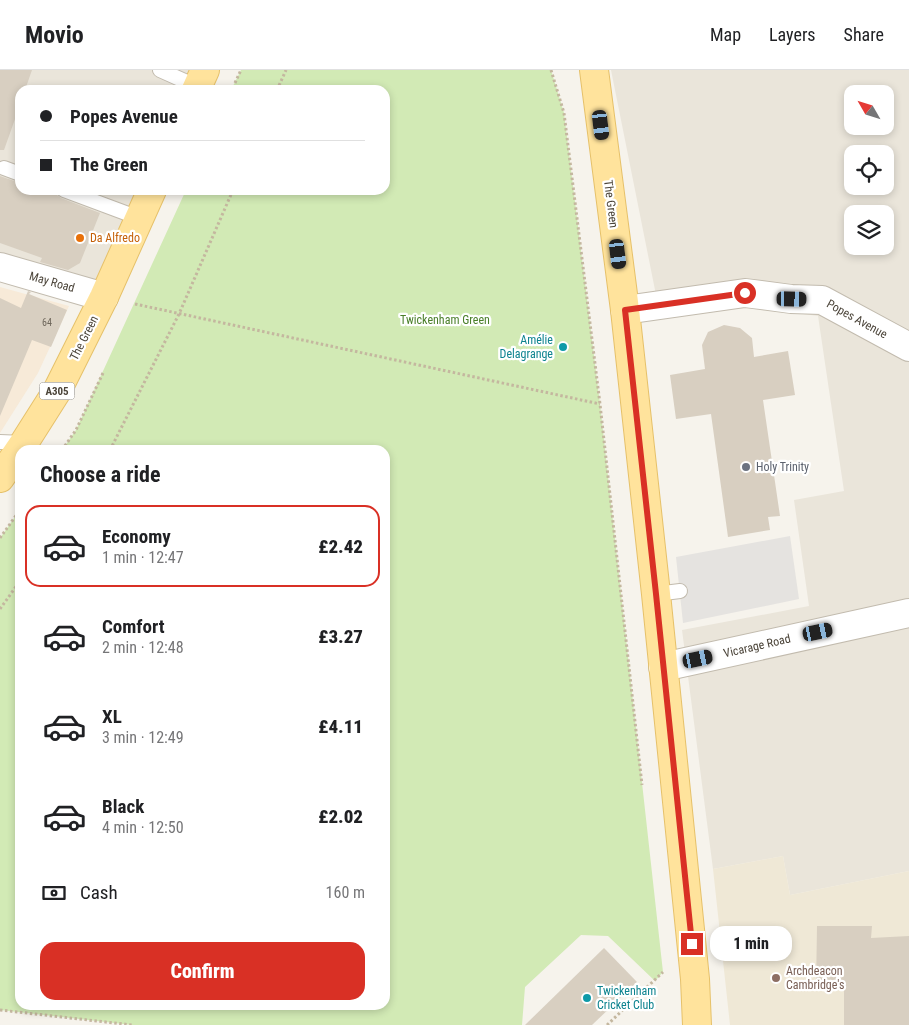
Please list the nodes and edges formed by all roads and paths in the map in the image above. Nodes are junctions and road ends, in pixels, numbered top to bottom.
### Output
1 (160, 70) edge
2 (286, 70) edge
3 (550, 70) edge
4 (594, 70) edge
5 (200, 82) edge
6 (279, 85) edge
7 (4, 168) dead end
8 (15, 172) edge
9 (77, 195) edge
10 (150, 195) edge
11 (232, 195) edge
12 (139, 218) junction
13 (0, 267) edge
14 (104, 297) junction
15 (625, 310) junction
16 (179, 314) junction
17 (909, 347) edge
18 (600, 404) junction
19 (635, 410) junction
20 (12, 443) edge
21 (113, 445) edge
22 (0, 478) edge
23 (15, 517) edge
24 (0, 538) edge
25 (15, 588) edge
26 (0, 609) edge
27 (909, 613) edge
28 (663, 667) junction
29 (642, 785) dead end
30 (662, 964) dead end
31 (0, 1010) edge
32 (132, 1025) edge
33 (607, 1025) edge
34 (697, 1025) edge

1 - 5 lane
2 - 6 path
3 - 18 path
4 - 15 main road, The Green
7 - 8 lane
9 - 12 lane
10 - 12 main road, The Green / A305
11 - 16 path
12 - 14 main road, The Green / A305
13 - 14 street, May Road
14 - 16 path
14 - 20 main road, The Green / A305
15 - 17 street, Popes Avenue
15 - 19 main road, The Green
16 - 18 path
16 - 21 path
18 - 19 path
18 - 29 path
19 - 28 main road, The Green
20 - 22 main road, The Green / A305
23 - 24 path
25 - 26 path
27 - 28 street, Vicarage Road
28 - 34 main road, The Green
30 - 33 path
31 - 32 path

